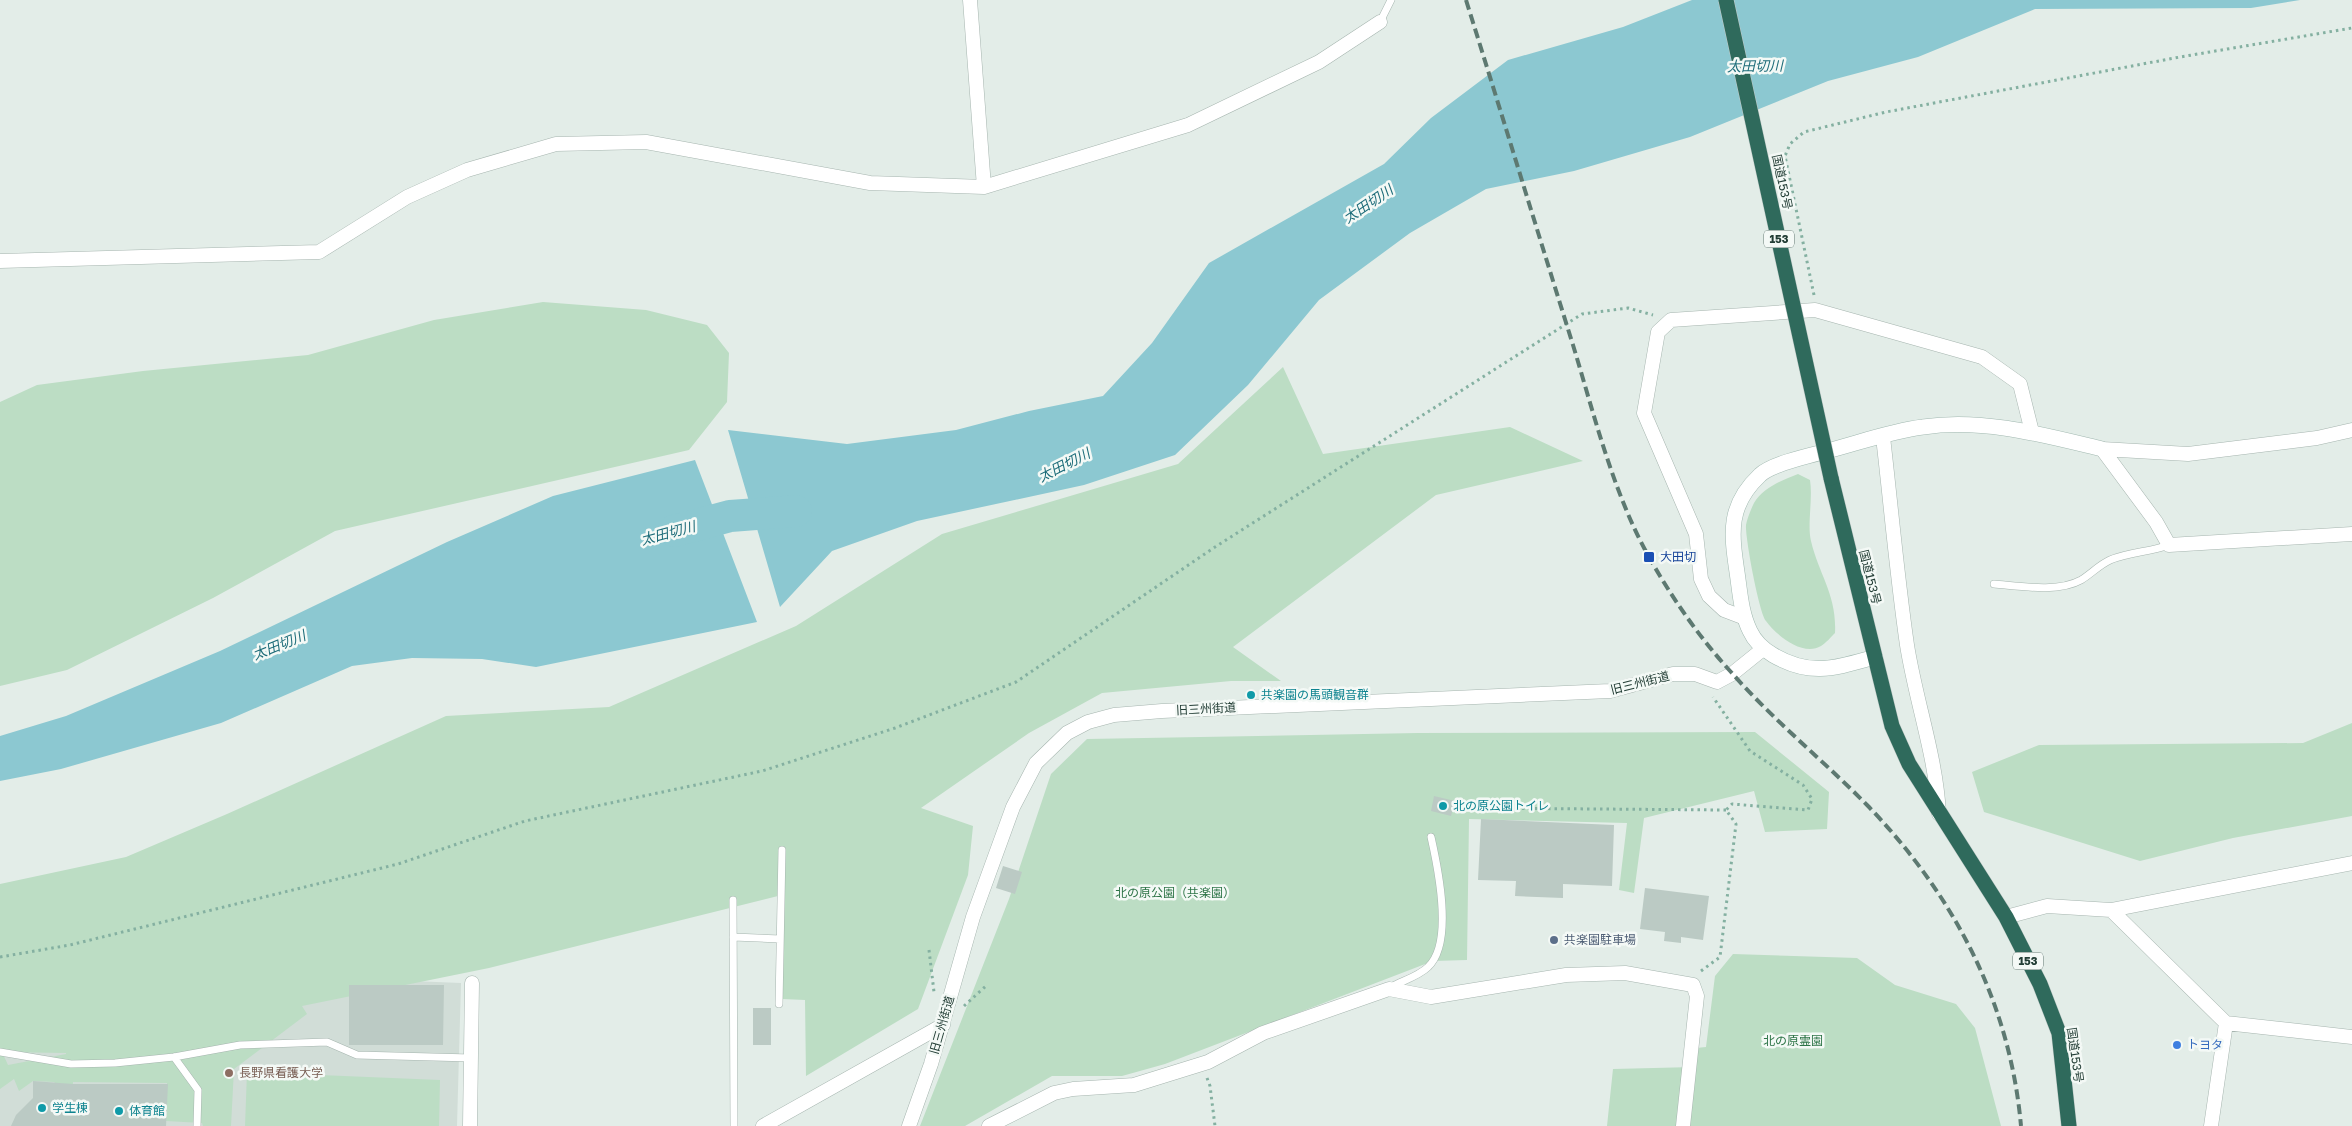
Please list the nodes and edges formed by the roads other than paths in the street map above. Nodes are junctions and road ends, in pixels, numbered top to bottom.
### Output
1 (970, 0) edge
2 (1391, 0) edge
3 (1726, 0) edge
4 (1380, 22) joint
5 (984, 187) junction
6 (0, 261) edge
7 (2352, 430) edge
8 (2032, 432) junction
9 (1883, 437) junction
10 (2102, 449) junction
11 (2352, 534) edge
12 (2169, 545) junction
13 (1994, 584) dead end
14 (1745, 618) junction
15 (1763, 649) junction
16 (1875, 657) junction
17 (1939, 814) junction
18 (1431, 837) dead end
19 (782, 850) dead end
20 (2352, 863) edge
21 (733, 900) dead end
22 (2111, 910) junction
23 (2006, 917) junction
24 (733, 937) junction
25 (780, 939) junction
26 (472, 983) dead end
27 (1388, 989) junction
28 (779, 1004) dead end
29 (2226, 1023) junction
30 (943, 1025) junction
31 (2352, 1037) edge
32 (0, 1052) edge
33 (174, 1057) junction
34 (471, 1058) junction
35 (197, 1126) edge
36 (470, 1126) edge
37 (734, 1126) edge
38 (763, 1126) edge
39 (910, 1126) edge
40 (989, 1126) edge
41 (1683, 1126) edge
42 (2069, 1126) edge
43 (2211, 1126) edge

1 - 5 street
2 - 4 lane
3 - 16 highway, 国道153号 / 153, bridge
4 - 5 street
5 - 6 street
7 - 10 street
8 - 9 street
8 - 10 street
8 - 14 street
9 - 14 street
9 - 17 street
10 - 12 street
11 - 12 street
12 - 13 lane
14 - 15 street
15 - 16 street
15 - 30 street, 旧三州街道
16 - 17 highway, 国道153号 / 153
17 - 23 highway, 国道153号 / 153
18 - 27 lane
19 - 25 lane
20 - 22 street
21 - 24 lane
22 - 23 street
22 - 29 street
23 - 42 highway, 国道153号 / 153
24 - 25 lane
24 - 37 lane
25 - 28 lane
26 - 34 street
27 - 40 street
27 - 41 street
29 - 31 street
29 - 43 street
30 - 38 street
30 - 39 street, 旧三州街道
32 - 33 lane
33 - 34 lane
33 - 35 lane
34 - 36 street

